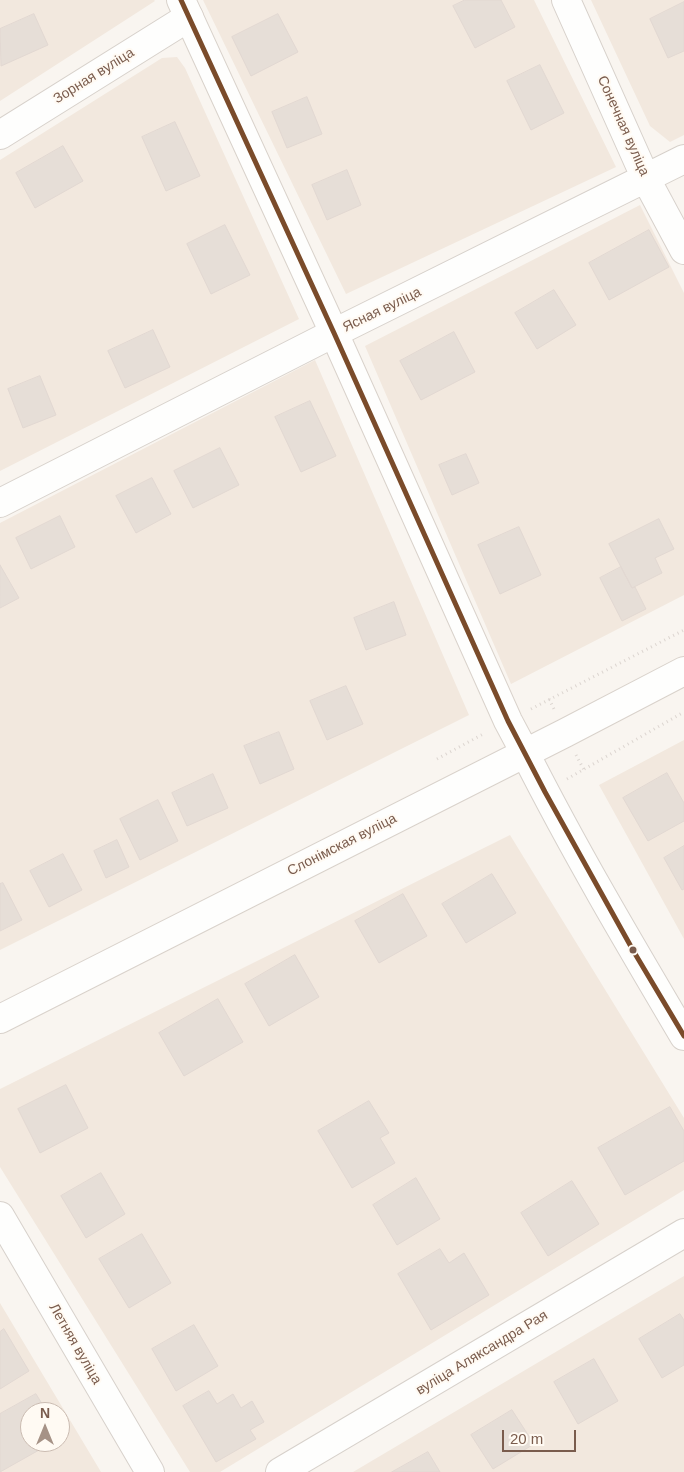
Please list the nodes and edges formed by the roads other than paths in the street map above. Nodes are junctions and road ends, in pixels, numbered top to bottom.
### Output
1 (566, 0) edge
2 (185, 9) edge
3 (0, 135) edge
4 (684, 159) edge
5 (646, 179) junction
6 (684, 250) edge
7 (334, 333) junction
8 (0, 503) edge
9 (684, 671) edge
10 (525, 753) junction
11 (0, 1018) edge
12 (684, 1036) edge
13 (0, 1216) edge
14 (684, 1233) edge
15 (150, 1472) edge
16 (280, 1472) edge

1 - 5 street, Сонечная вуліца
2 - 3 street, Зорная вуліца
2 - 7 street
4 - 5 street, Ясная вуліца
5 - 6 street, Сонечная вуліца
5 - 7 street, Ясная вуліца
7 - 8 street, Ясная вуліца
7 - 10 street
9 - 10 street, Слонімская вуліца
10 - 11 street, Слонімская вуліца
10 - 12 street
13 - 15 street, Летняя вуліца
14 - 16 street, вуліца Аляксандра Рая

